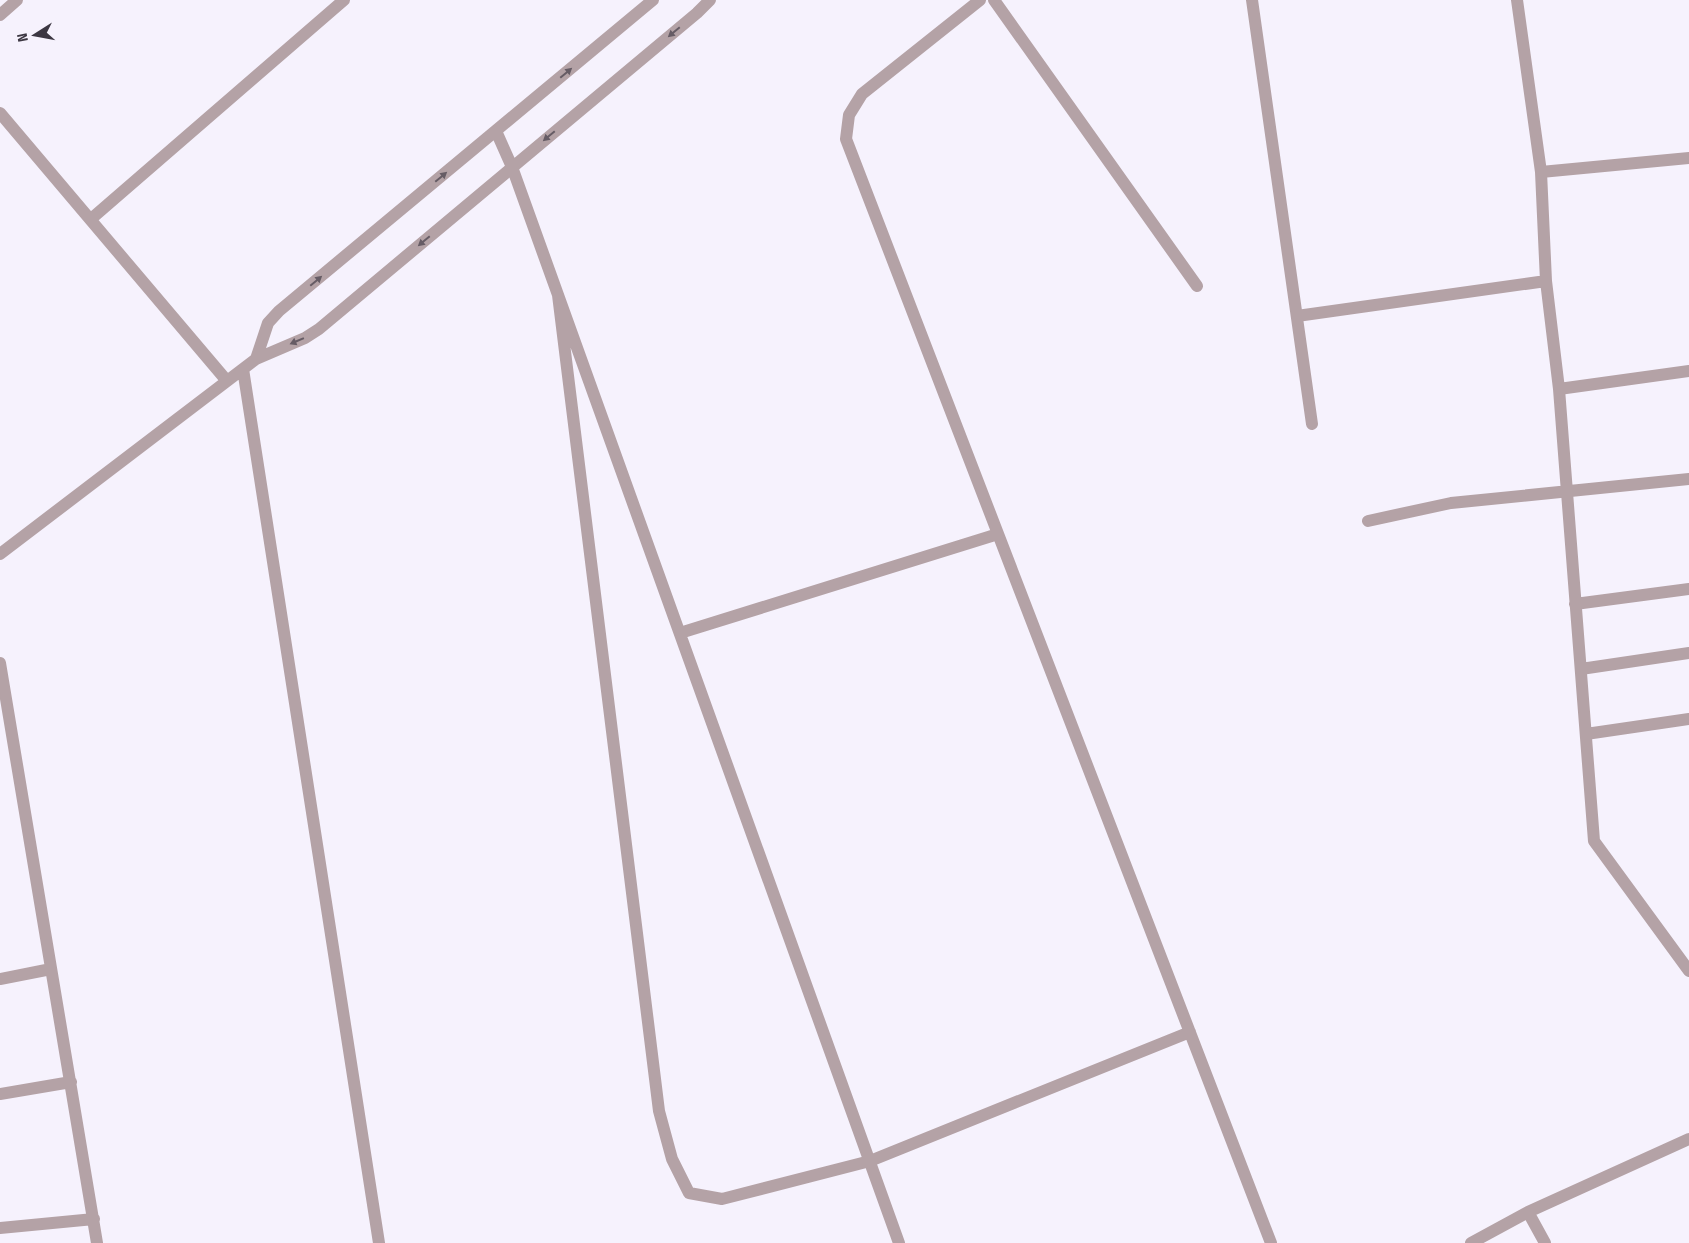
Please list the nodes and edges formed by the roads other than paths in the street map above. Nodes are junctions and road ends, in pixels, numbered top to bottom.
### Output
1 (17, 0) edge
2 (344, 0) edge
3 (653, 0) edge
4 (710, 0) edge
5 (980, 0) edge
6 (994, 0) edge
7 (1252, 0) edge
8 (1517, 0) edge
9 (0, 14) edge
10 (0, 113) edge
11 (496, 131) junction
12 (1689, 158) edge
13 (512, 167) junction
14 (1541, 172) junction
15 (91, 220) junction
16 (1546, 281) junction
17 (1197, 286) dead end
18 (558, 295) junction
19 (1297, 316) junction
20 (256, 358) junction
21 (243, 369) junction
22 (1689, 370) edge
23 (227, 381) junction
24 (1558, 389) junction
25 (1312, 424) dead end
26 (1689, 479) edge
27 (1567, 491) junction
28 (1368, 521) dead end
29 (998, 534) junction
30 (0, 554) edge
31 (1689, 590) edge
32 (1575, 604) junction
33 (680, 633) junction
34 (1689, 652) edge
35 (0, 664) edge
36 (1580, 669) junction
37 (1689, 719) edge
38 (1586, 734) junction
39 (51, 969) junction
40 (1689, 971) edge
41 (0, 979) edge
42 (1190, 1032) junction
43 (71, 1082) junction
44 (0, 1094) edge
45 (1689, 1140) edge
46 (870, 1160) junction
47 (1528, 1212) junction
48 (94, 1219) junction
49 (0, 1228) edge
50 (97, 1243) edge
51 (380, 1243) edge
52 (899, 1243) edge
53 (1271, 1243) edge
54 (1471, 1243) edge
55 (1545, 1243) edge

1 - 9 street
2 - 15 street
11 -> 3 street
4 -> 13 street
5 - 29 street
6 - 17 street
7 - 19 street
8 - 14 street
10 - 15 street
11 - 13 street
20 -> 11 street
12 - 14 street
13 - 18 street
13 -> 20 street
14 - 16 street
15 - 23 street
16 - 19 street
16 - 24 street
18 - 33 street
18 - 46 street
19 - 25 street
20 - 21 street
21 - 23 street
21 - 51 street
22 - 24 street
23 - 30 street
24 - 27 street
26 - 27 street
27 - 28 street
27 - 32 street
29 - 33 street
29 - 42 street
31 - 32 street
32 - 36 street
33 - 46 street
34 - 36 street
35 - 39 street
36 - 38 street
37 - 38 street
38 - 40 street
39 - 41 street
39 - 43 street
42 - 46 street
42 - 53 street
43 - 44 street
43 - 48 street
45 - 47 street
46 - 52 street
47 - 54 street
47 - 55 street
48 - 49 street
48 - 50 street

